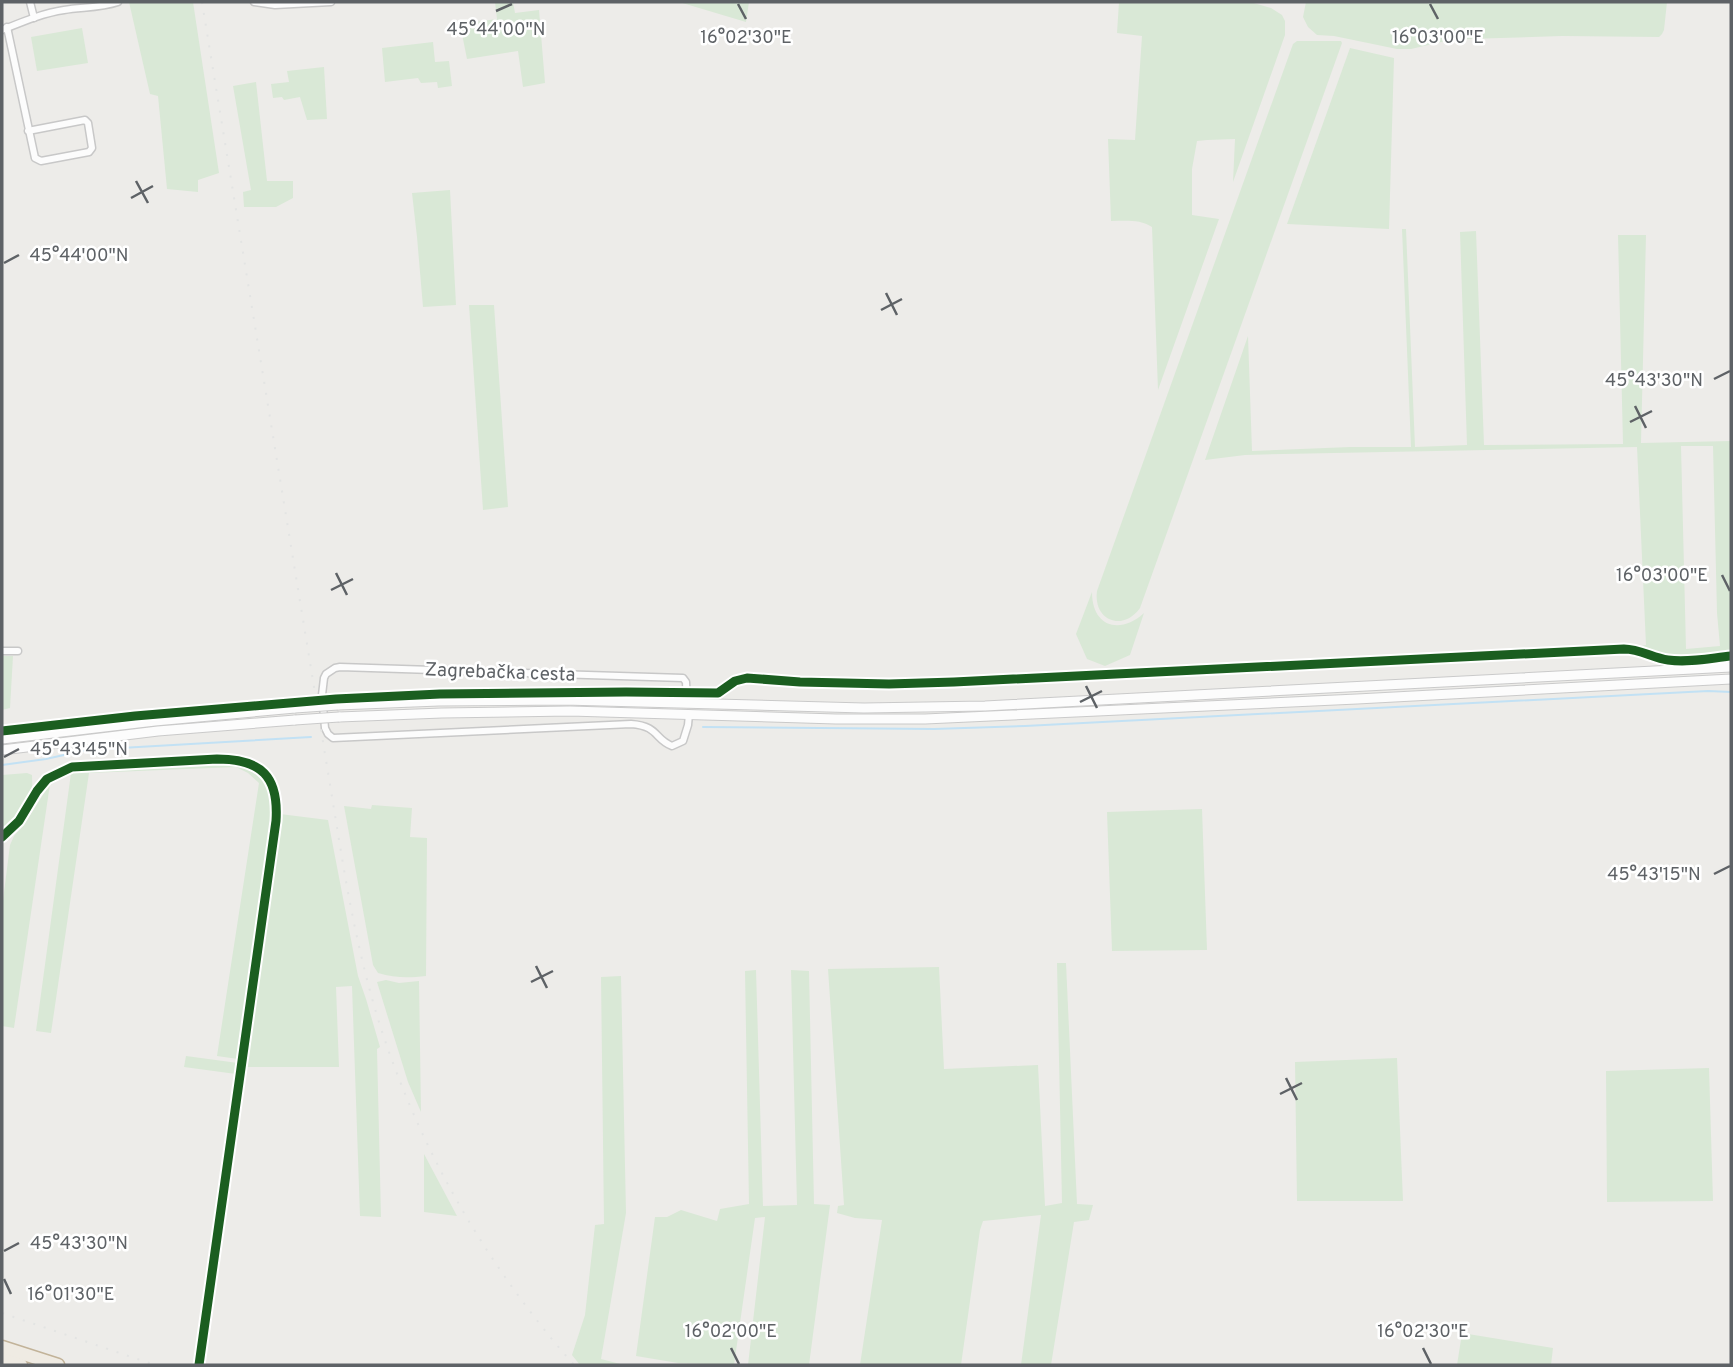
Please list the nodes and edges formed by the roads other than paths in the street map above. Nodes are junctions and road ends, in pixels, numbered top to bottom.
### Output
1 (30, 2) edge
2 (118, 2) edge
3 (254, 2) edge
4 (331, 2) edge
5 (34, 18) junction
6 (4, 29) edge
7 (28, 131) junction
8 (2, 651) edge
9 (18, 651) dead end
10 (1731, 667) edge
11 (1731, 679) edge
12 (687, 703) junction
13 (689, 714) junction
14 (2, 739) edge
15 (2, 750) edge
16 (2, 836) edge
17 (2, 1347) edge
18 (2, 1359) edge
19 (21, 1365) edge
20 (58, 1365) edge
21 (199, 1365) edge

1 - 5 street
2 - 5 street
3 - 4 street
5 - 6 street
6 - 7 street
7 - 7 street
8 - 9 street
10 - 12 main road, Zagrebačka cesta
11 - 13 main road, Zagrebačka cesta
12 - 13 street, Zagrebačka cesta
12 - 14 main road, Zagrebačka cesta, bridge
13 - 15 main road, Zagrebačka cesta, bridge
16 - 21 street
17 - 20 highway
18 - 19 highway

